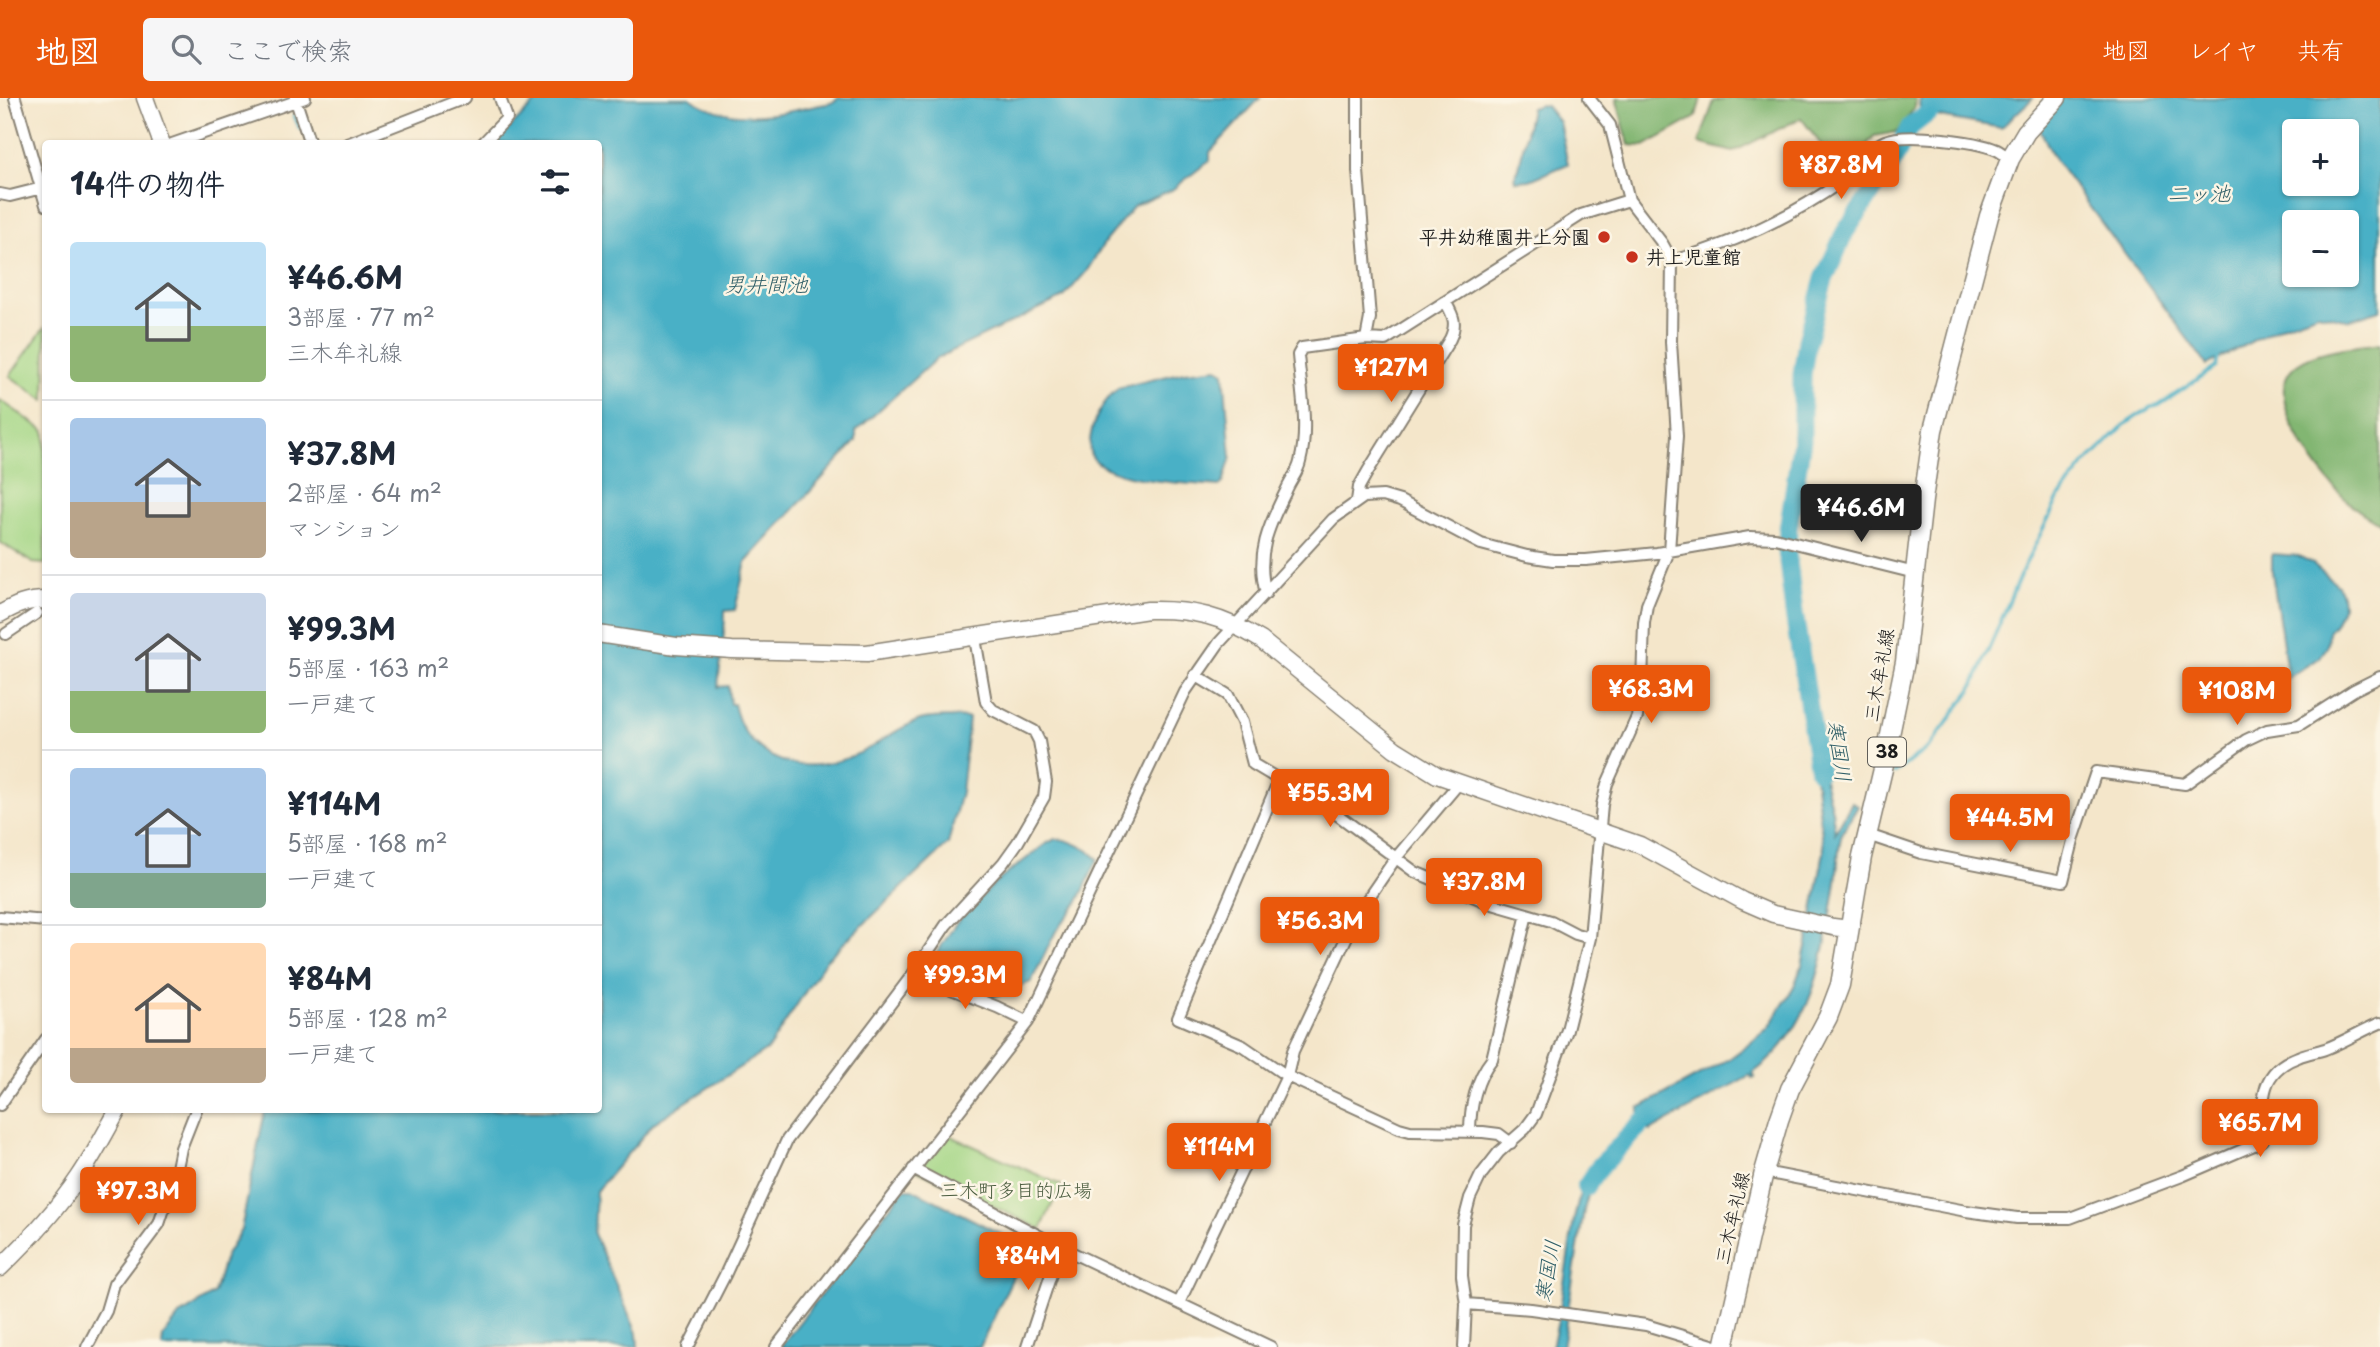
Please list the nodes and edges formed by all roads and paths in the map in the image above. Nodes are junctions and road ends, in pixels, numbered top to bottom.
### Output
1 (15, 98) edge
2 (145, 98) edge
3 (465, 98) edge
4 (500, 98) edge
5 (1358, 98) edge
6 (1589, 98) edge
7 (2057, 98) edge
8 (299, 99) edge
9 (161, 140) edge
10 (183, 140) edge
11 (309, 140) edge
12 (357, 140) edge
13 (486, 140) edge
14 (2013, 153) junction
15 (42, 185) edge
16 (42, 188) edge
17 (0, 194) edge
18 (1629, 200) junction
19 (1672, 261) junction
20 (1446, 303) junction
21 (1366, 339) junction
22 (1357, 501) junction
23 (1669, 551) junction
24 (1915, 573) junction
25 (1266, 593) junction
26 (40, 608) edge
27 (0, 614) edge
28 (1237, 625) junction
29 (6, 634) dead end
30 (602, 635) edge
31 (975, 638) junction
32 (1195, 675) junction
33 (2380, 677) edge
34 (1279, 780) junction
35 (1459, 783) junction
36 (1600, 831) junction
37 (1868, 835) junction
38 (1395, 859) junction
39 (1527, 915) junction
40 (0, 917) edge
41 (42, 921) edge
42 (1842, 928) junction
43 (1590, 938) junction
44 (913, 974) junction
45 (1028, 1022) junction
46 (2380, 1023) edge
47 (42, 1045) edge
48 (1287, 1076) junction
49 (0, 1105) edge
50 (116, 1113) edge
51 (195, 1113) edge
52 (1470, 1132) junction
53 (1511, 1143) junction
54 (913, 1170) junction
55 (1764, 1172) junction
56 (1060, 1247) junction
57 (0, 1268) edge
58 (1179, 1303) junction
59 (1466, 1304) junction
60 (87, 1347) edge
61 (688, 1347) edge
62 (776, 1347) edge
63 (1027, 1347) edge
64 (1271, 1347) edge
65 (1464, 1347) edge
66 (1719, 1347) edge
67 (1724, 1347) edge

1 - 15 street
2 - 9 street
3 - 12 street
4 - 13 street
5 - 21 street
6 - 18 street
7 - 14 main road, 三木牟礼線 / 38
8 - 10 street
8 - 11 street
14 - 19 street
14 - 24 main road, 三木牟礼線 / 38
16 - 17 street
18 - 19 street
18 - 20 street
19 - 23 street
20 - 21 street
20 - 22 street
21 - 25 street
22 - 23 street
22 - 25 street
23 - 24 street
23 - 36 street
24 - 37 main road, 三木牟礼線 / 38
25 - 28 street
26 - 27 street
26 - 29 street
28 - 31 street
28 - 32 street
28 - 35 street
30 - 31 street
31 - 44 street
32 - 34 street
32 - 45 street
33 - 37 street
34 - 38 street
34 - 48 street
35 - 36 street
35 - 38 street
36 - 42 street
36 - 43 street
37 - 42 main road, 三木牟礼線 / 38
38 - 39 street
38 - 48 street
39 - 43 street
39 - 52 street
40 - 41 street
42 - 55 main road, 三木牟礼線 / 38
43 - 53 street
44 - 45 street
44 - 61 street
45 - 54 street
46 - 55 street
47 - 49 street
48 - 52 street
48 - 58 street
50 - 57 street
51 - 60 street
52 - 53 street
53 - 59 street
54 - 56 street
54 - 62 street
55 - 67 main road, 三木牟礼線 / 38
56 - 58 street
56 - 63 street
58 - 64 street
59 - 65 street
59 - 66 street

